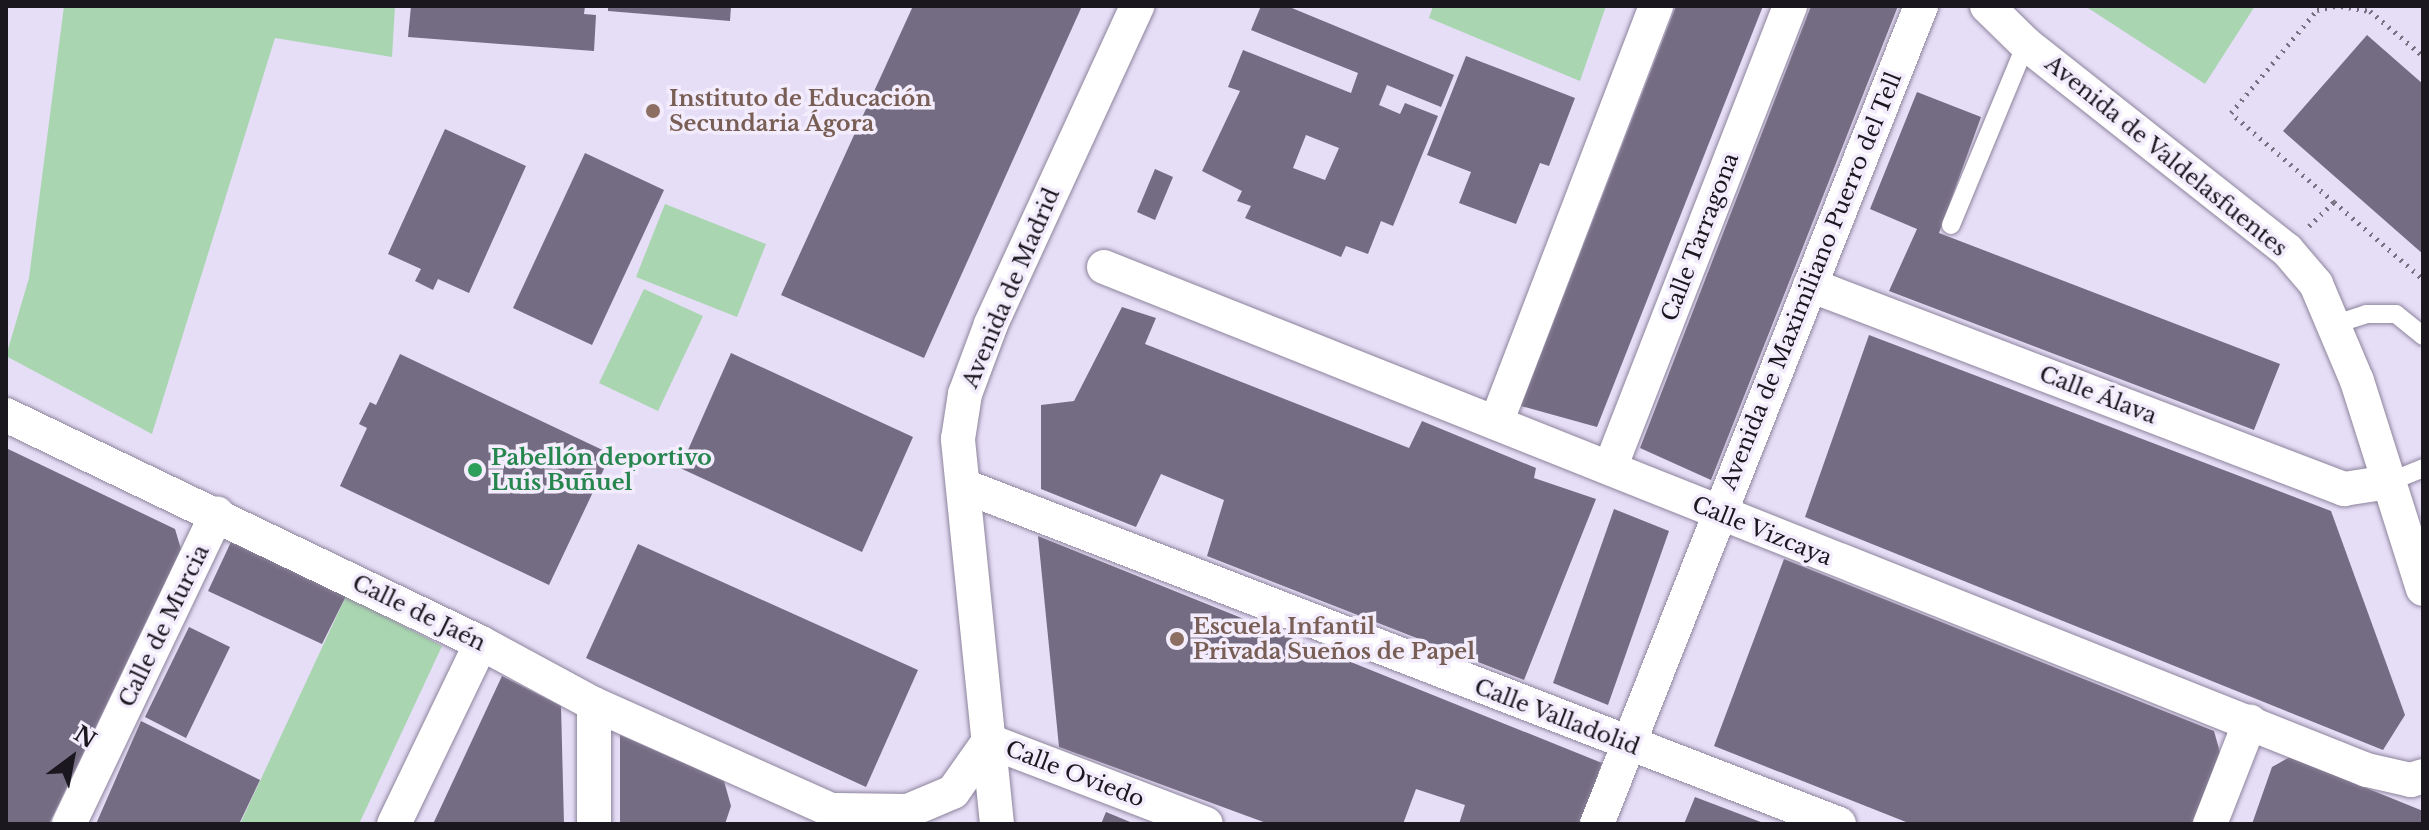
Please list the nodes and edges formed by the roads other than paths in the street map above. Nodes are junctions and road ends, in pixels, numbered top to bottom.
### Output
1 (1137, 6) edge
2 (1656, 6) edge
3 (1790, 6) edge
4 (1921, 6) edge
5 (1987, 6) edge
6 (2026, 44) junction
7 (1951, 225) dead end
8 (1104, 267) dead end
9 (1810, 285) junction
10 (2336, 324) junction
11 (2423, 336) edge
12 (6, 415) edge
13 (1496, 423) junction
14 (1610, 468) junction
15 (2423, 468) edge
16 (2389, 482) junction
17 (964, 486) junction
18 (217, 514) junction
19 (1719, 515) junction
20 (2423, 589) edge
21 (481, 643) junction
22 (594, 704) junction
23 (2250, 722) junction
24 (989, 741) junction
25 (1629, 745) junction
26 (2423, 776) edge
27 (847, 817) edge
28 (69, 824) edge
29 (394, 824) edge
30 (594, 824) edge
31 (997, 824) edge
32 (1206, 824) edge
33 (1597, 824) edge
34 (1839, 824) edge
35 (2210, 824) edge

1 - 17 street, Avenida de Madrid
2 - 13 street
3 - 14 street, Calle Tarragona
4 - 9 street, Avenida de Maximiliano Puerro del Tell
5 - 6 street, Avenida de Valdelasfuentes
6 - 7 lane
6 - 10 street, Avenida de Valdelasfuentes
8 - 13 street, Calle Vizcaya
9 - 16 street, Calle Álava
9 - 19 street, Avenida de Maximiliano Puerro del Tell
10 - 11 lane
10 - 16 street, Avenida de Valdelasfuentes
12 - 18 street, Calle de Jaén
13 - 14 street, Calle Vizcaya
14 - 19 street, Calle Vizcaya
15 - 16 lane
16 - 20 street, Avenida de Valdelasfuentes
17 - 24 street, Avenida de Madrid
17 - 25 street, Calle Valladolid
18 - 21 street, Calle de Jaén
18 - 28 street, Calle de Murcia
19 - 23 street, Calle Vizcaya
19 - 25 street, Avenida de Maximiliano Puerro del Tell
21 - 22 street, Calle de Jaén
21 - 29 street
22 - 27 street, Calle de Jaén
22 - 30 street
23 - 26 street, Calle Vizcaya
23 - 35 street
24 - 27 street, Calle de Jaén
24 - 31 street, Avenida de Madrid
24 - 32 street, Calle Oviedo
25 - 33 street, Avenida de Maximiliano Puerro del Tell
25 - 34 street, Calle Valladolid

